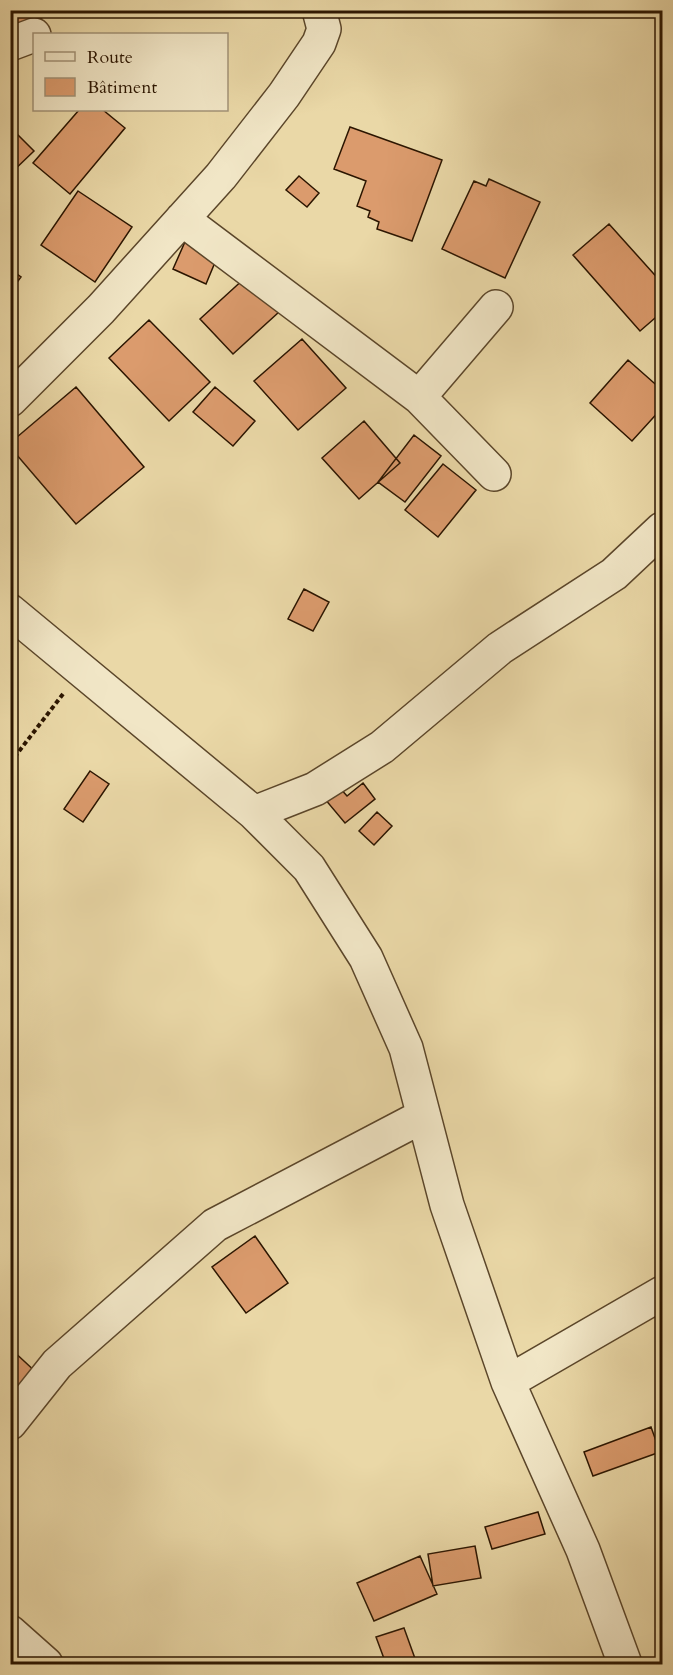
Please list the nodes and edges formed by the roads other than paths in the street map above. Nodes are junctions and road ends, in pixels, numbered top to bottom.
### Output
1 (318, 10) edge
2 (33, 36) edge
3 (10, 44) edge
4 (182, 219) junction
5 (496, 307) dead end
6 (419, 397) junction
7 (10, 400) edge
8 (494, 474) dead end
9 (663, 529) edge
10 (10, 611) edge
11 (254, 813) junction
12 (423, 1116) junction
13 (663, 1293) edge
14 (508, 1383) junction
15 (10, 1423) edge
16 (10, 1632) edge
17 (46, 1665) edge
18 (625, 1665) edge

1 - 4 street
2 - 3 street
4 - 6 street
4 - 7 street
5 - 6 street
6 - 8 street
9 - 11 street
10 - 11 street
11 - 12 street
12 - 14 street
12 - 15 street
13 - 14 street
14 - 18 street
16 - 17 street

